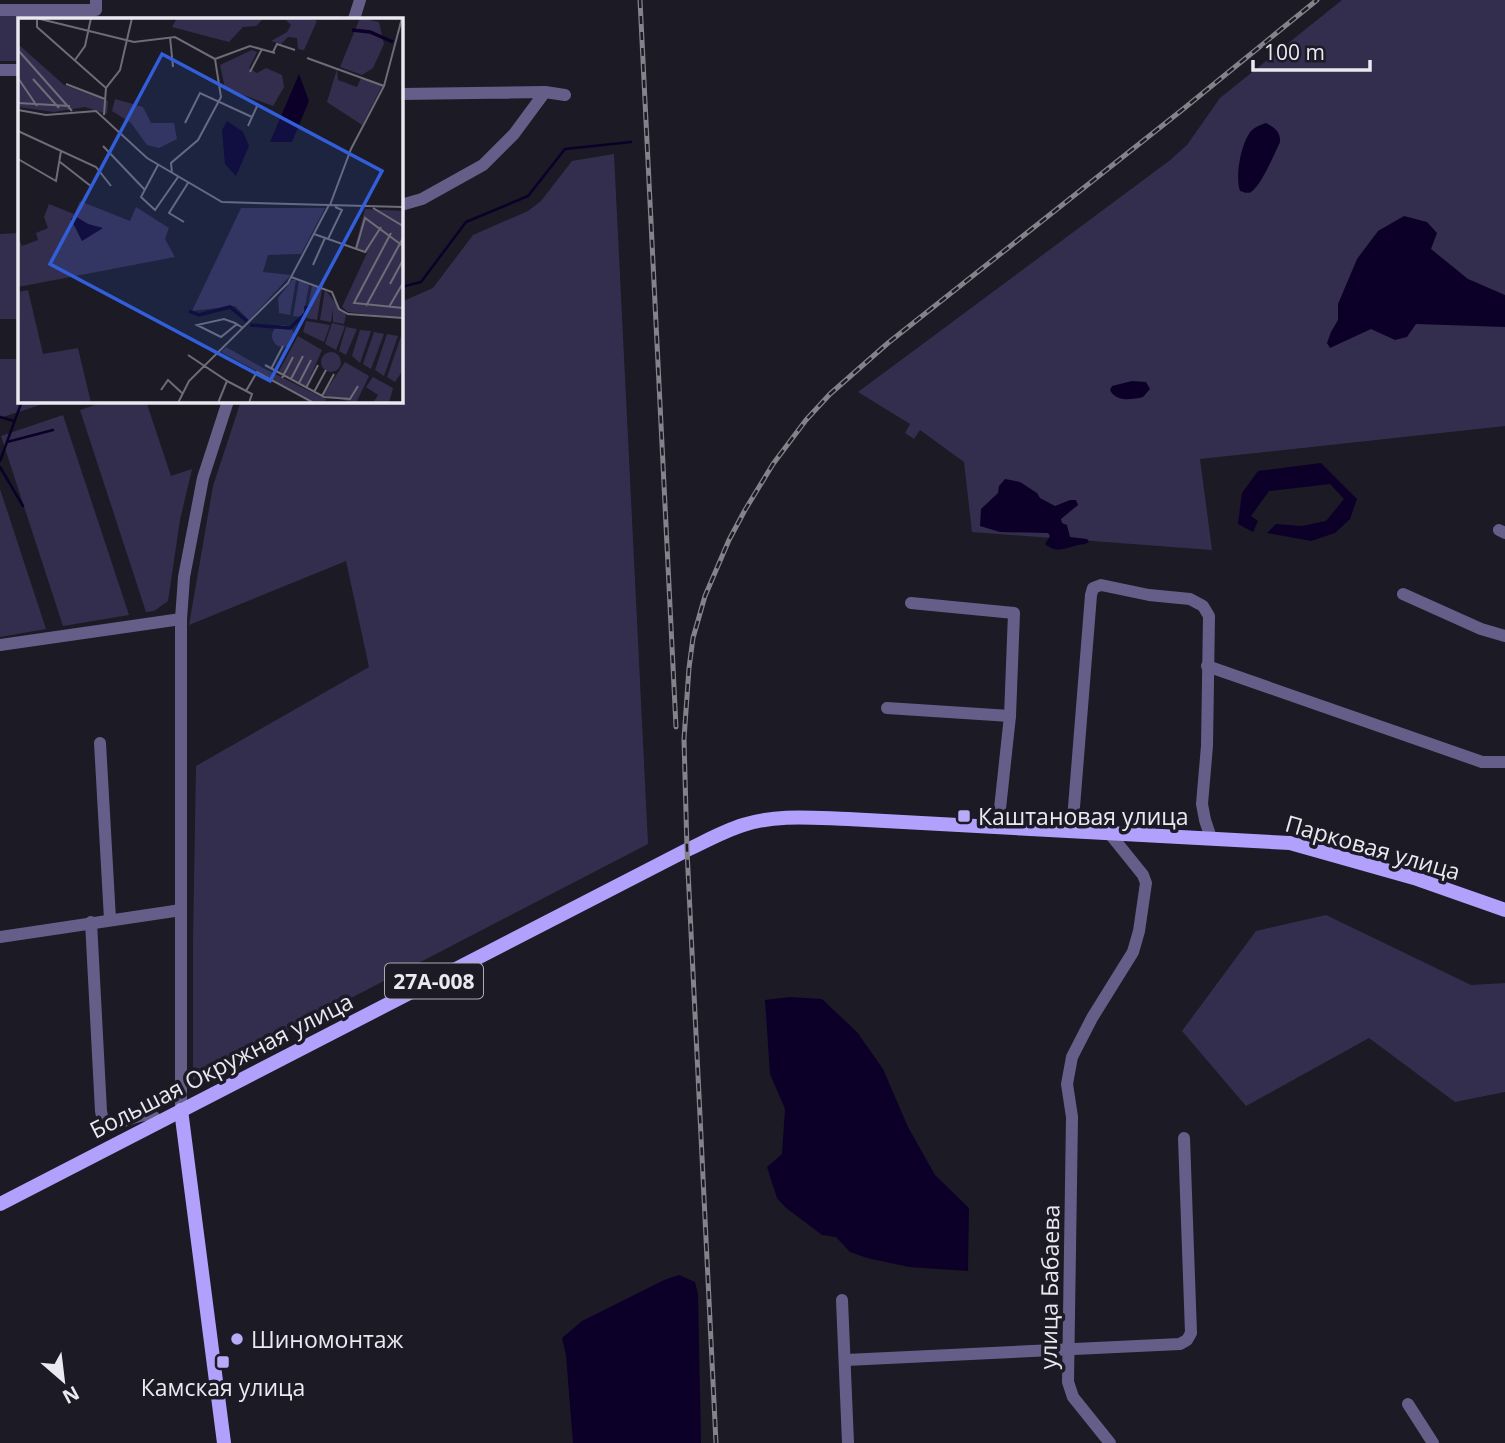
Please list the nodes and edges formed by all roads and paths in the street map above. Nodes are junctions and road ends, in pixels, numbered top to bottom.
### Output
1 (360, 0) edge
2 (39, 5) edge
3 (96, 5) edge
4 (0, 10) edge
5 (354, 18) edge
6 (0, 70) edge
7 (18, 70) edge
8 (545, 92) junction
9 (402, 94) edge
10 (565, 95) dead end
11 (402, 205) edge
12 (229, 402) edge
13 (1403, 594) dead end
14 (911, 603) dead end
15 (181, 618) junction
16 (1505, 636) edge
17 (0, 645) edge
18 (1207, 666) junction
19 (887, 708) dead end
20 (1010, 716) junction
21 (100, 743) dead end
22 (1505, 762) edge
23 (998, 827) junction
24 (1072, 832) junction
25 (1110, 834) junction
26 (1212, 838) junction
27 (687, 850) joint
28 (181, 910) junction
29 (1505, 910) edge
30 (110, 919) junction
31 (91, 922) junction
32 (0, 936) edge
33 (181, 1111) junction
34 (159, 1122) junction
35 (1184, 1138) dead end
36 (0, 1204) edge
37 (842, 1300) dead end
38 (1069, 1349) junction
39 (846, 1360) junction
40 (1408, 1404) dead end
41 (224, 1443) edge
42 (848, 1443) edge
43 (1110, 1443) edge
44 (1433, 1443) edge

1 - 5 street
2 - 3 street
2 - 4 street
6 - 7 street
8 - 9 street
8 - 10 street
8 - 11 street
12 - 15 street
13 - 16 street
14 - 20 street
15 - 17 street
15 - 28 street
18 - 22 street
18 - 24 street
18 - 26 street
19 - 20 street
20 - 23 street
21 - 30 street
23 - 24 main road, Парковая улица / 27А-008
23 - 27 main road, Парковая улица / 27А-008
24 - 25 main road, Парковая улица / 27А-008
25 - 26 main road, Парковая улица / 27А-008
25 - 38 street, улица Бабаева
26 - 29 main road, Парковая улица / 27А-008
27 - 33 main road, Большая Окружная улица / 27А-008
28 - 30 street
28 - 33 street
30 - 31 street
31 - 32 street
31 - 34 street
33 - 34 main road, Большая Окружная улица / 27А-008
33 - 41 main road
34 - 36 main road, Большая Окружная улица / 27А-008
35 - 38 street
37 - 39 street
38 - 39 street
38 - 43 street, улица Бабаева
39 - 42 street
40 - 44 street

